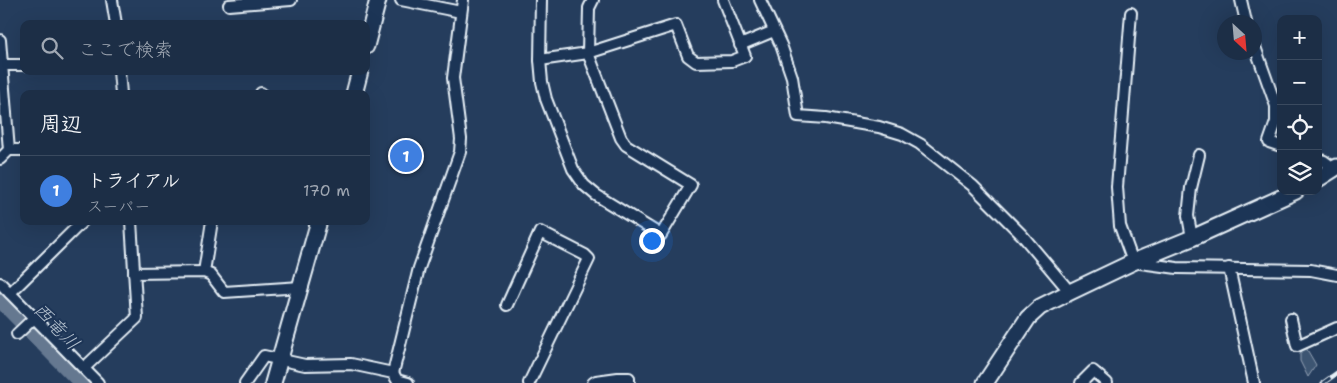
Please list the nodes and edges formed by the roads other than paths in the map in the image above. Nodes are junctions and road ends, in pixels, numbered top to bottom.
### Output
1 (112, 0) edge
2 (290, 0) edge
3 (378, 0) edge
4 (401, 0) edge
5 (463, 0) edge
6 (541, 0) edge
7 (593, 0) edge
8 (723, 0) edge
9 (760, 0) edge
10 (1241, 0) edge
11 (229, 5) dead end
12 (461, 12) junction
13 (1131, 13) dead end
14 (1244, 15) edge
15 (115, 20) edge
16 (370, 31) edge
17 (774, 31) junction
18 (0, 40) edge
19 (740, 45) junction
20 (588, 53) junction
21 (540, 60) junction
22 (1260, 60) edge
23 (1, 65) edge
24 (20, 65) edge
25 (119, 75) edge
26 (359, 75) edge
27 (121, 90) edge
28 (355, 90) edge
29 (1277, 145) edge
30 (10, 150) junction
31 (20, 150) edge
32 (1199, 155) dead end
33 (0, 159) edge
34 (1322, 160) edge
35 (1336, 168) edge
36 (1322, 177) edge
37 (1287, 195) edge
38 (80, 225) edge
39 (131, 225) edge
40 (211, 225) edge
41 (318, 225) edge
42 (1192, 238) junction
43 (1133, 262) junction
44 (1229, 268) junction
45 (204, 272) junction
46 (134, 273) junction
47 (1337, 275) edge
48 (0, 283) edge
49 (301, 287) junction
50 (1070, 292) junction
51 (10, 294) junction
52 (508, 305) dead end
53 (32, 320) junction
54 (1291, 320) dead end
55 (1337, 328) edge
56 (18, 333) dead end
57 (280, 359) junction
58 (84, 368) junction
59 (393, 373) junction
60 (98, 383) edge
61 (245, 383) edge
62 (273, 383) edge
63 (408, 383) edge
64 (529, 383) edge
65 (593, 383) edge
66 (629, 383) edge
67 (985, 383) edge
68 (1081, 383) edge
69 (1108, 383) edge
70 (1254, 383) edge

1 - 15 street
2 - 11 street
3 - 16 street
4 - 12 street
5 - 12 street
6 - 21 street
7 - 20 street
8 - 19 street
9 - 17 street
10 - 14 street
12 - 59 street
13 - 43 street
17 - 19 street
17 - 50 street
18 - 23 street
19 - 20 street
20 - 21 street
20 - 21 street
22 - 29 street
23 - 24 street
23 - 30 street
25 - 27 street
26 - 28 street
30 - 31 street
30 - 33 street
32 - 42 street
34 - 35 street
35 - 36 street
37 - 42 street
38 - 51 street
39 - 46 street
40 - 45 street
41 - 49 street
42 - 43 street
43 - 44 street
43 - 50 street
44 - 47 street
44 - 70 street
45 - 46 street
45 - 49 street
46 - 58 street
48 - 51 street
49 - 57 street
50 - 67 street
51 - 53 street
52 - 64 street
53 - 56 street
53 - 58 street
54 - 55 street
57 - 59 street
57 - 61 street
57 - 62 street
58 - 60 street
59 - 63 street
65 - 66 street
68 - 69 street

